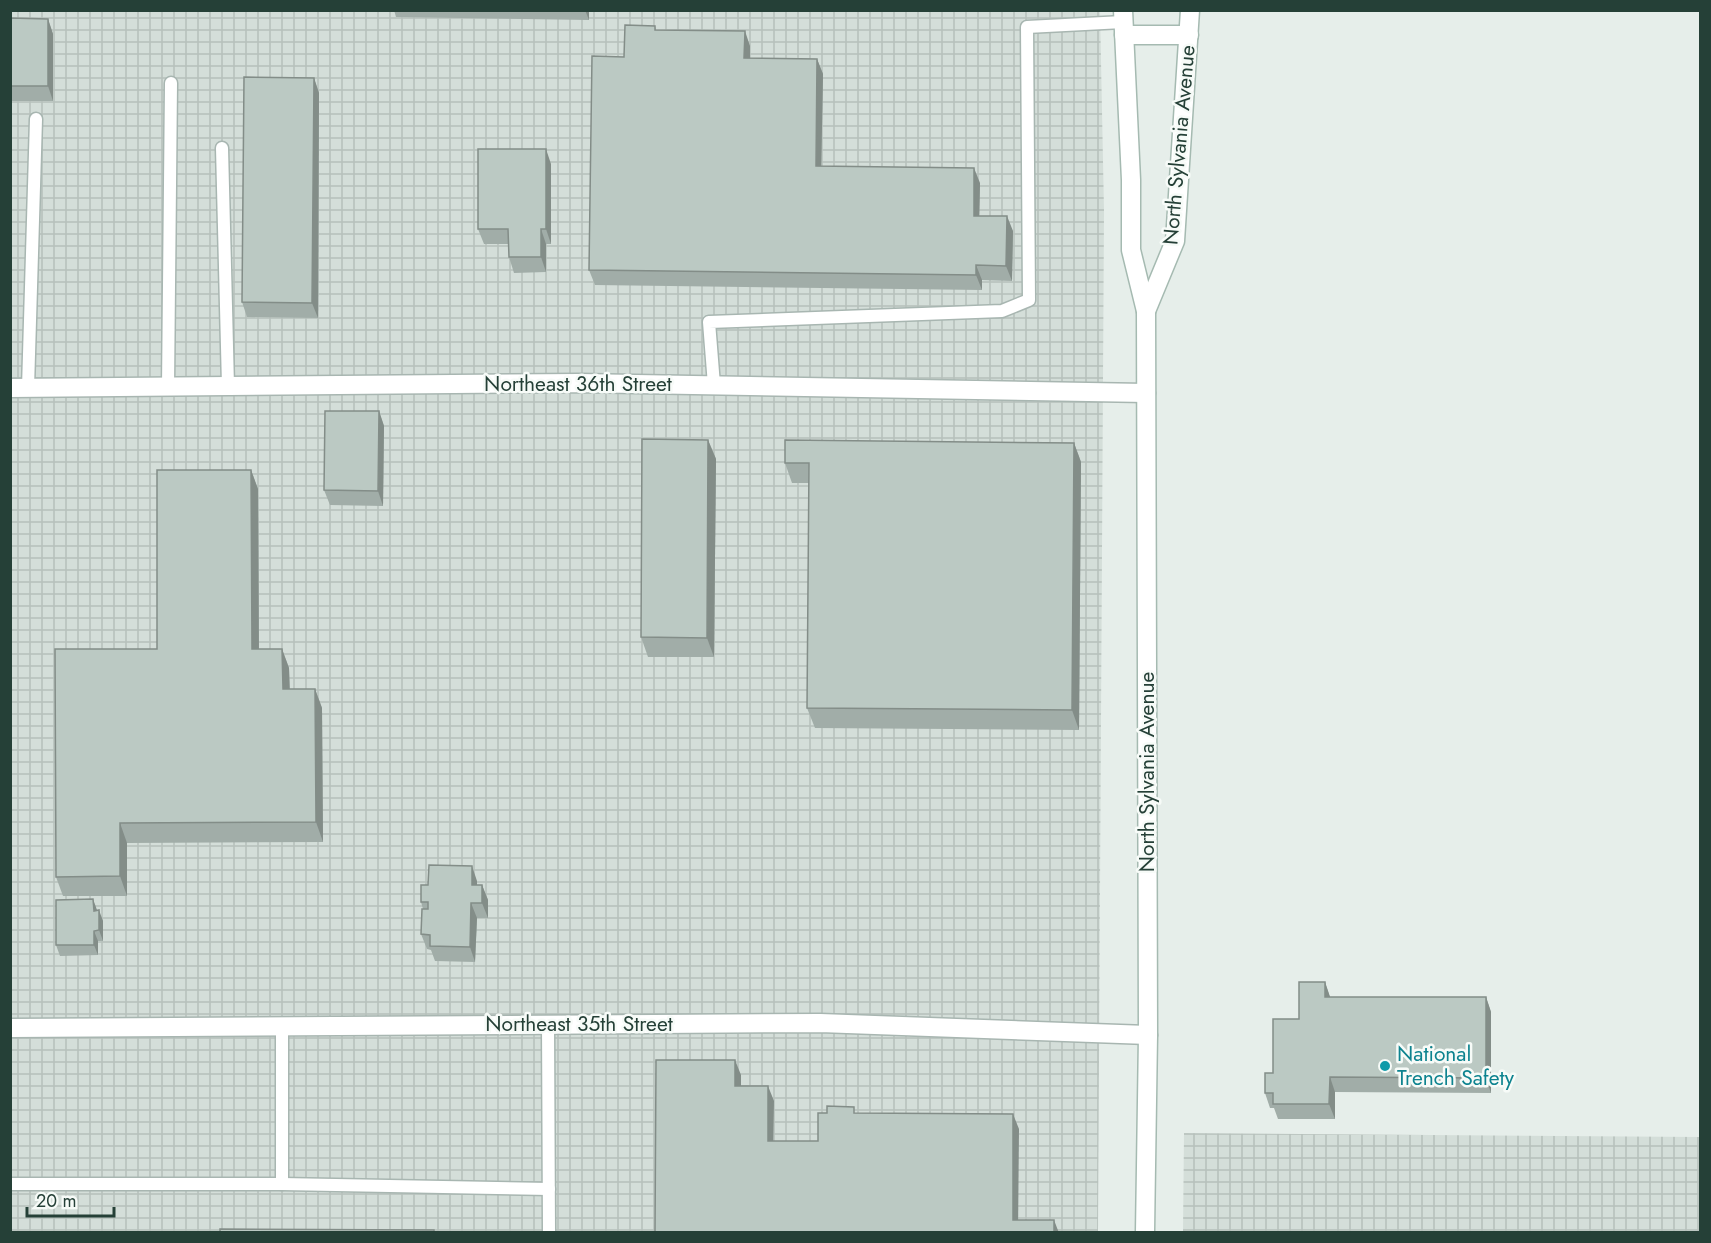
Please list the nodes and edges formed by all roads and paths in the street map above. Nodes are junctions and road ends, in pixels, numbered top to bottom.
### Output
1 (1190, 10) edge
2 (1124, 22) edge
3 (1189, 35) junction
4 (171, 83) dead end
5 (36, 119) dead end
6 (222, 148) dead end
7 (1146, 311) junction
8 (228, 386) junction
9 (714, 386) junction
10 (168, 387) junction
11 (19, 388) edge
12 (1146, 393) junction
13 (548, 1024) junction
14 (282, 1026) junction
15 (10, 1028) edge
16 (1148, 1035) junction
17 (10, 1184) edge
18 (282, 1184) junction
19 (549, 1189) junction
20 (549, 1233) edge
21 (1145, 1233) edge

1 - 3 street, North Sylvania Avenue
2 - 3 street
2 - 7 street, North Sylvania Avenue
2 - 9 lane
3 - 7 street, North Sylvania Avenue
4 - 10 lane
5 - 11 lane
6 - 8 lane
7 - 12 street, North Sylvania Avenue
8 - 9 street, Northeast 36th Street
8 - 10 street, Northeast 36th Street
9 - 12 street, Northeast 36th Street
10 - 11 street, Northeast 36th Street
12 - 16 street, North Sylvania Avenue
13 - 14 street, Northeast 35th Street
13 - 16 street, Northeast 35th Street
13 - 19 lane
14 - 15 street, Northeast 35th Street
14 - 18 lane
16 - 21 street, North Sylvania Avenue
17 - 18 lane
18 - 19 lane
19 - 20 lane

